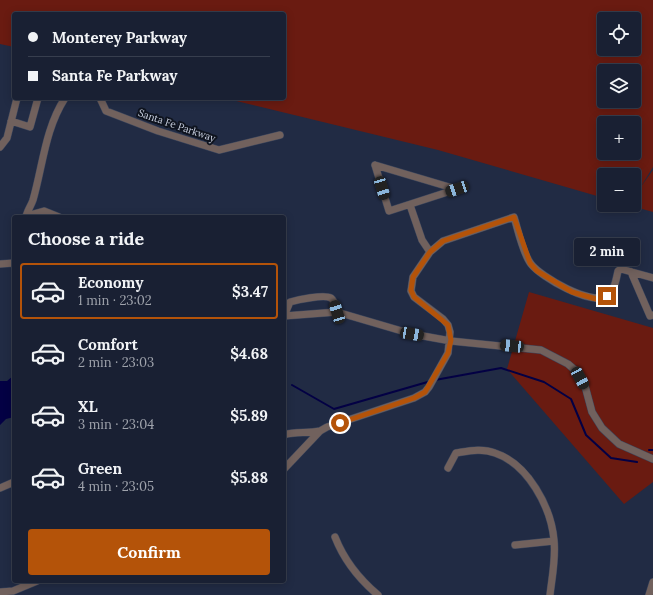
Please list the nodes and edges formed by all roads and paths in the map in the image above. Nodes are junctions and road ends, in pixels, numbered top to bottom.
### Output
1 (16, 100) edge
2 (37, 100) edge
3 (64, 100) edge
4 (101, 100) edge
5 (11, 121) junction
6 (280, 135) dead end
7 (0, 147) edge
8 (410, 205) junction
9 (27, 215) edge
10 (33, 215) edge
11 (53, 215) edge
12 (430, 252) junction
13 (12, 263) edge
14 (0, 264) edge
15 (632, 272) junction
16 (653, 278) edge
17 (286, 311) edge
18 (337, 312) junction
19 (653, 315) edge
20 (286, 316) edge
21 (451, 340) junction
22 (320, 431) junction
23 (286, 433) edge
24 (653, 459) edge
25 (286, 467) edge
26 (448, 468) dead end
27 (12, 483) edge
28 (0, 488) edge
29 (334, 537) dead end
30 (554, 541) junction
31 (515, 545) dead end
32 (653, 582) edge
33 (32, 583) edge
34 (0, 592) edge
35 (378, 595) edge
36 (550, 595) edge
37 (649, 595) edge

1 - 5 street
2 - 5 street
3 - 9 street
4 - 6 street, Santa Fe Parkway
5 - 7 street
8 - 8 street
8 - 12 street
10 - 11 street
12 - 15 street
12 - 21 street
13 - 14 street
15 - 16 street
15 - 19 street
17 - 18 street
18 - 20 street
18 - 21 street
21 - 22 street
21 - 24 street
22 - 23 street
22 - 25 street
26 - 30 street
27 - 28 street
29 - 35 street
30 - 31 street
30 - 36 street
32 - 37 street
33 - 34 street

